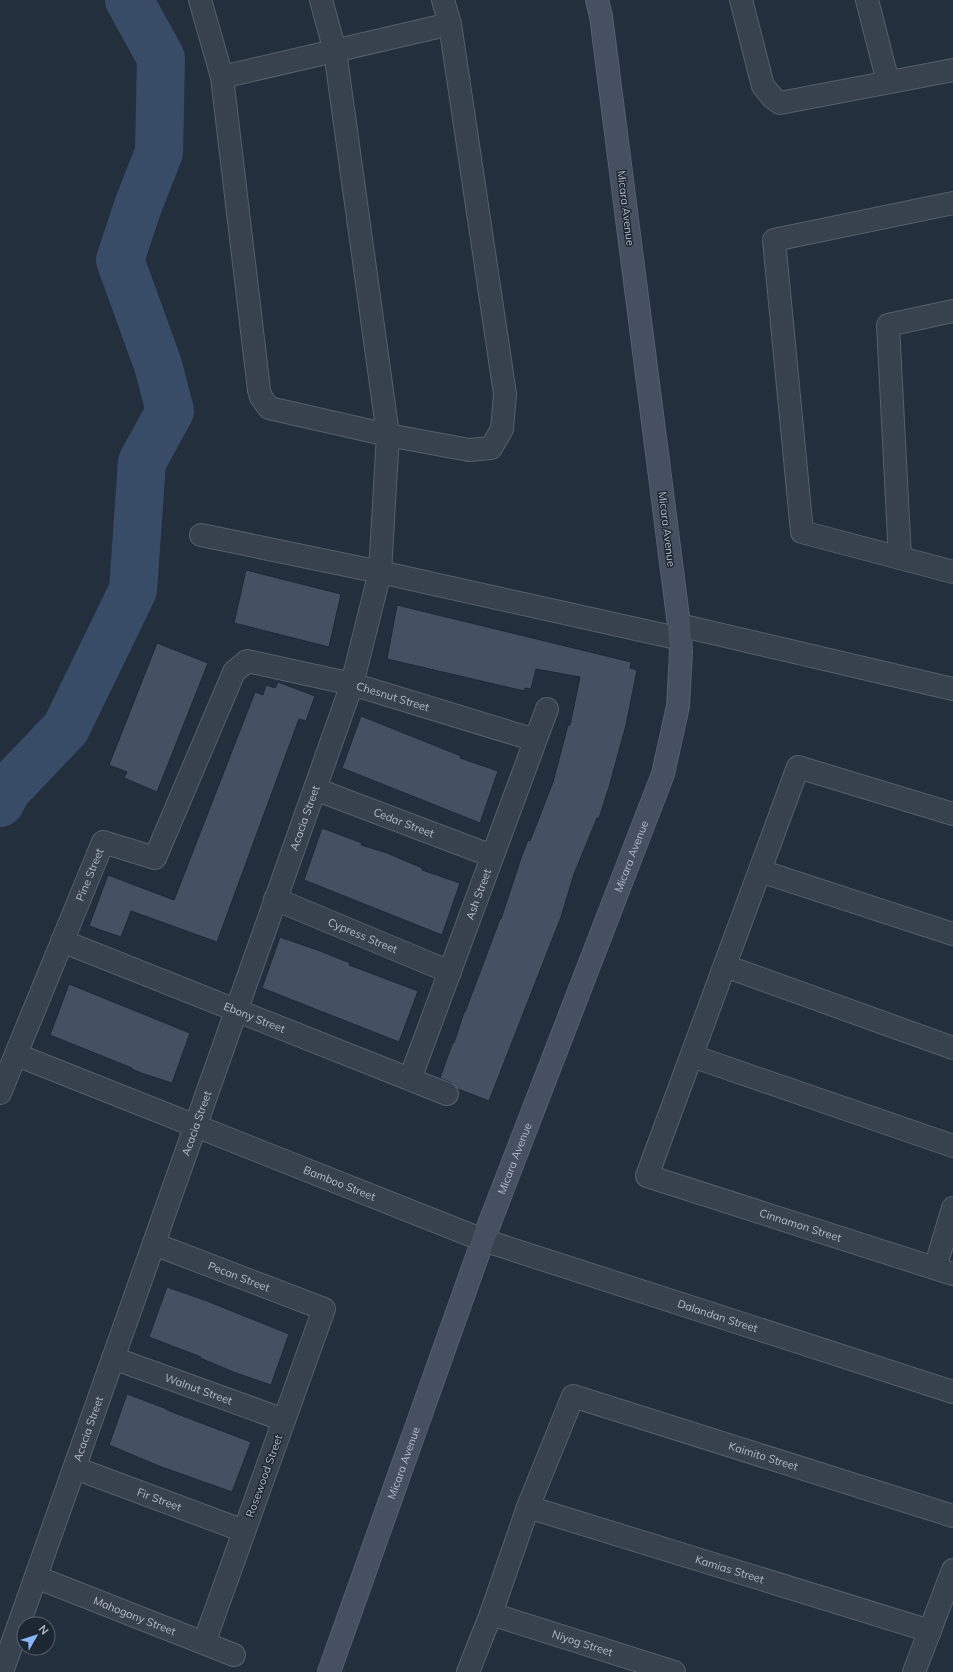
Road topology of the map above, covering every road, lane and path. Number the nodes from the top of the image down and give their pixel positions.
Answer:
1 (200, 0) edge
2 (321, 0) edge
3 (443, 0) edge
4 (597, 0) edge
5 (741, 0) edge
6 (867, 0) edge
7 (450, 24) junction
8 (334, 51) junction
9 (953, 70) edge
10 (222, 77) junction
11 (888, 82) junction
12 (953, 203) edge
13 (953, 311) edge
14 (388, 435) junction
15 (201, 535) dead end
16 (900, 558) junction
17 (380, 572) junction
18 (953, 572) edge
19 (680, 632) junction
20 (248, 661) joint
21 (352, 684) junction
22 (953, 689) edge
23 (547, 709) dead end
24 (535, 740) junction
25 (315, 789) junction
26 (953, 814) edge
27 (492, 856) junction
28 (760, 871) junction
29 (276, 899) junction
30 (953, 934) edge
31 (62, 941) junction
32 (725, 966) junction
33 (450, 972) junction
34 (236, 1010) junction
35 (953, 1048) edge
36 (17, 1055) junction
37 (692, 1056) junction
38 (410, 1079) junction
39 (0, 1093) edge
40 (447, 1094) dead end
41 (196, 1126) junction
42 (953, 1146) edge
43 (953, 1208) edge
44 (483, 1240) junction
45 (154, 1244) junction
46 (944, 1271) edge
47 (324, 1309) joint
48 (114, 1358) junction
49 (953, 1392) edge
50 (284, 1420) junction
51 (75, 1468) junction
52 (528, 1507) junction
53 (953, 1516) edge
54 (244, 1531) junction
55 (953, 1570) edge
56 (36, 1577) junction
57 (491, 1614) junction
58 (930, 1631) junction
59 (204, 1643) junction
60 (234, 1655) dead end
61 (2, 1672) edge
62 (329, 1672) edge
63 (468, 1672) edge
64 (674, 1672) edge
65 (914, 1672) edge

1 - 10 street
2 - 8 street, Acacia Street
3 - 7 street
4 - 19 street, Micara Avenue
5 - 11 street
6 - 11 street
7 - 8 street
7 - 14 street
8 - 10 street
8 - 14 street, Acacia Street
9 - 11 street
10 - 14 street
12 - 16 street
13 - 16 street
14 - 17 street, Acacia Street
15 - 17 street
16 - 18 street
17 - 19 street
17 - 21 street, Acacia Street
19 - 22 street
19 - 44 street, Micara Avenue
20 - 21 street, Chesnut Street
20 - 31 street, Pine Street
21 - 24 street, Chesnut Street
21 - 25 street, Acacia Street
23 - 24 street, Ash Street
24 - 27 street, Ash Street
25 - 27 street, Cedar Street
25 - 29 street, Acacia Street
26 - 28 street
27 - 33 street, Ash Street
28 - 30 street
28 - 32 street
29 - 33 street, Cypress Street
29 - 34 street, Acacia Street
31 - 34 street, Ebony Street
31 - 36 street, Pine Street
32 - 35 street
32 - 37 street
33 - 38 street, Ash Street
34 - 38 street, Ebony Street
34 - 41 street, Acacia Street
36 - 39 street, Pine Street
36 - 41 street, Bamboo Street
37 - 42 street
37 - 46 street, Cinnamon Street
38 - 40 street, Ebony Street
41 - 44 street, Bamboo Street
41 - 45 street, Acacia Street
43 - 46 street
44 - 49 street, Dalandan Street
44 - 62 street, Micara Avenue
45 - 47 street, Pecan Street
45 - 48 street, Acacia Street
47 - 50 street, Rosewood Street
48 - 50 street, Walnut Street
48 - 51 street, Acacia Street
50 - 54 street, Rosewood Street
51 - 54 street, Fir Street
51 - 56 street, Acacia Street
52 - 53 street, Kaimito Street
52 - 57 street
52 - 58 street, Kamias Street
54 - 59 street, Rosewood Street
55 - 58 street
56 - 59 street, Mahogany Street
56 - 61 street, Acacia Street
57 - 63 street
57 - 64 street, Niyog Street
58 - 65 street
59 - 60 street, Mahogany Street

